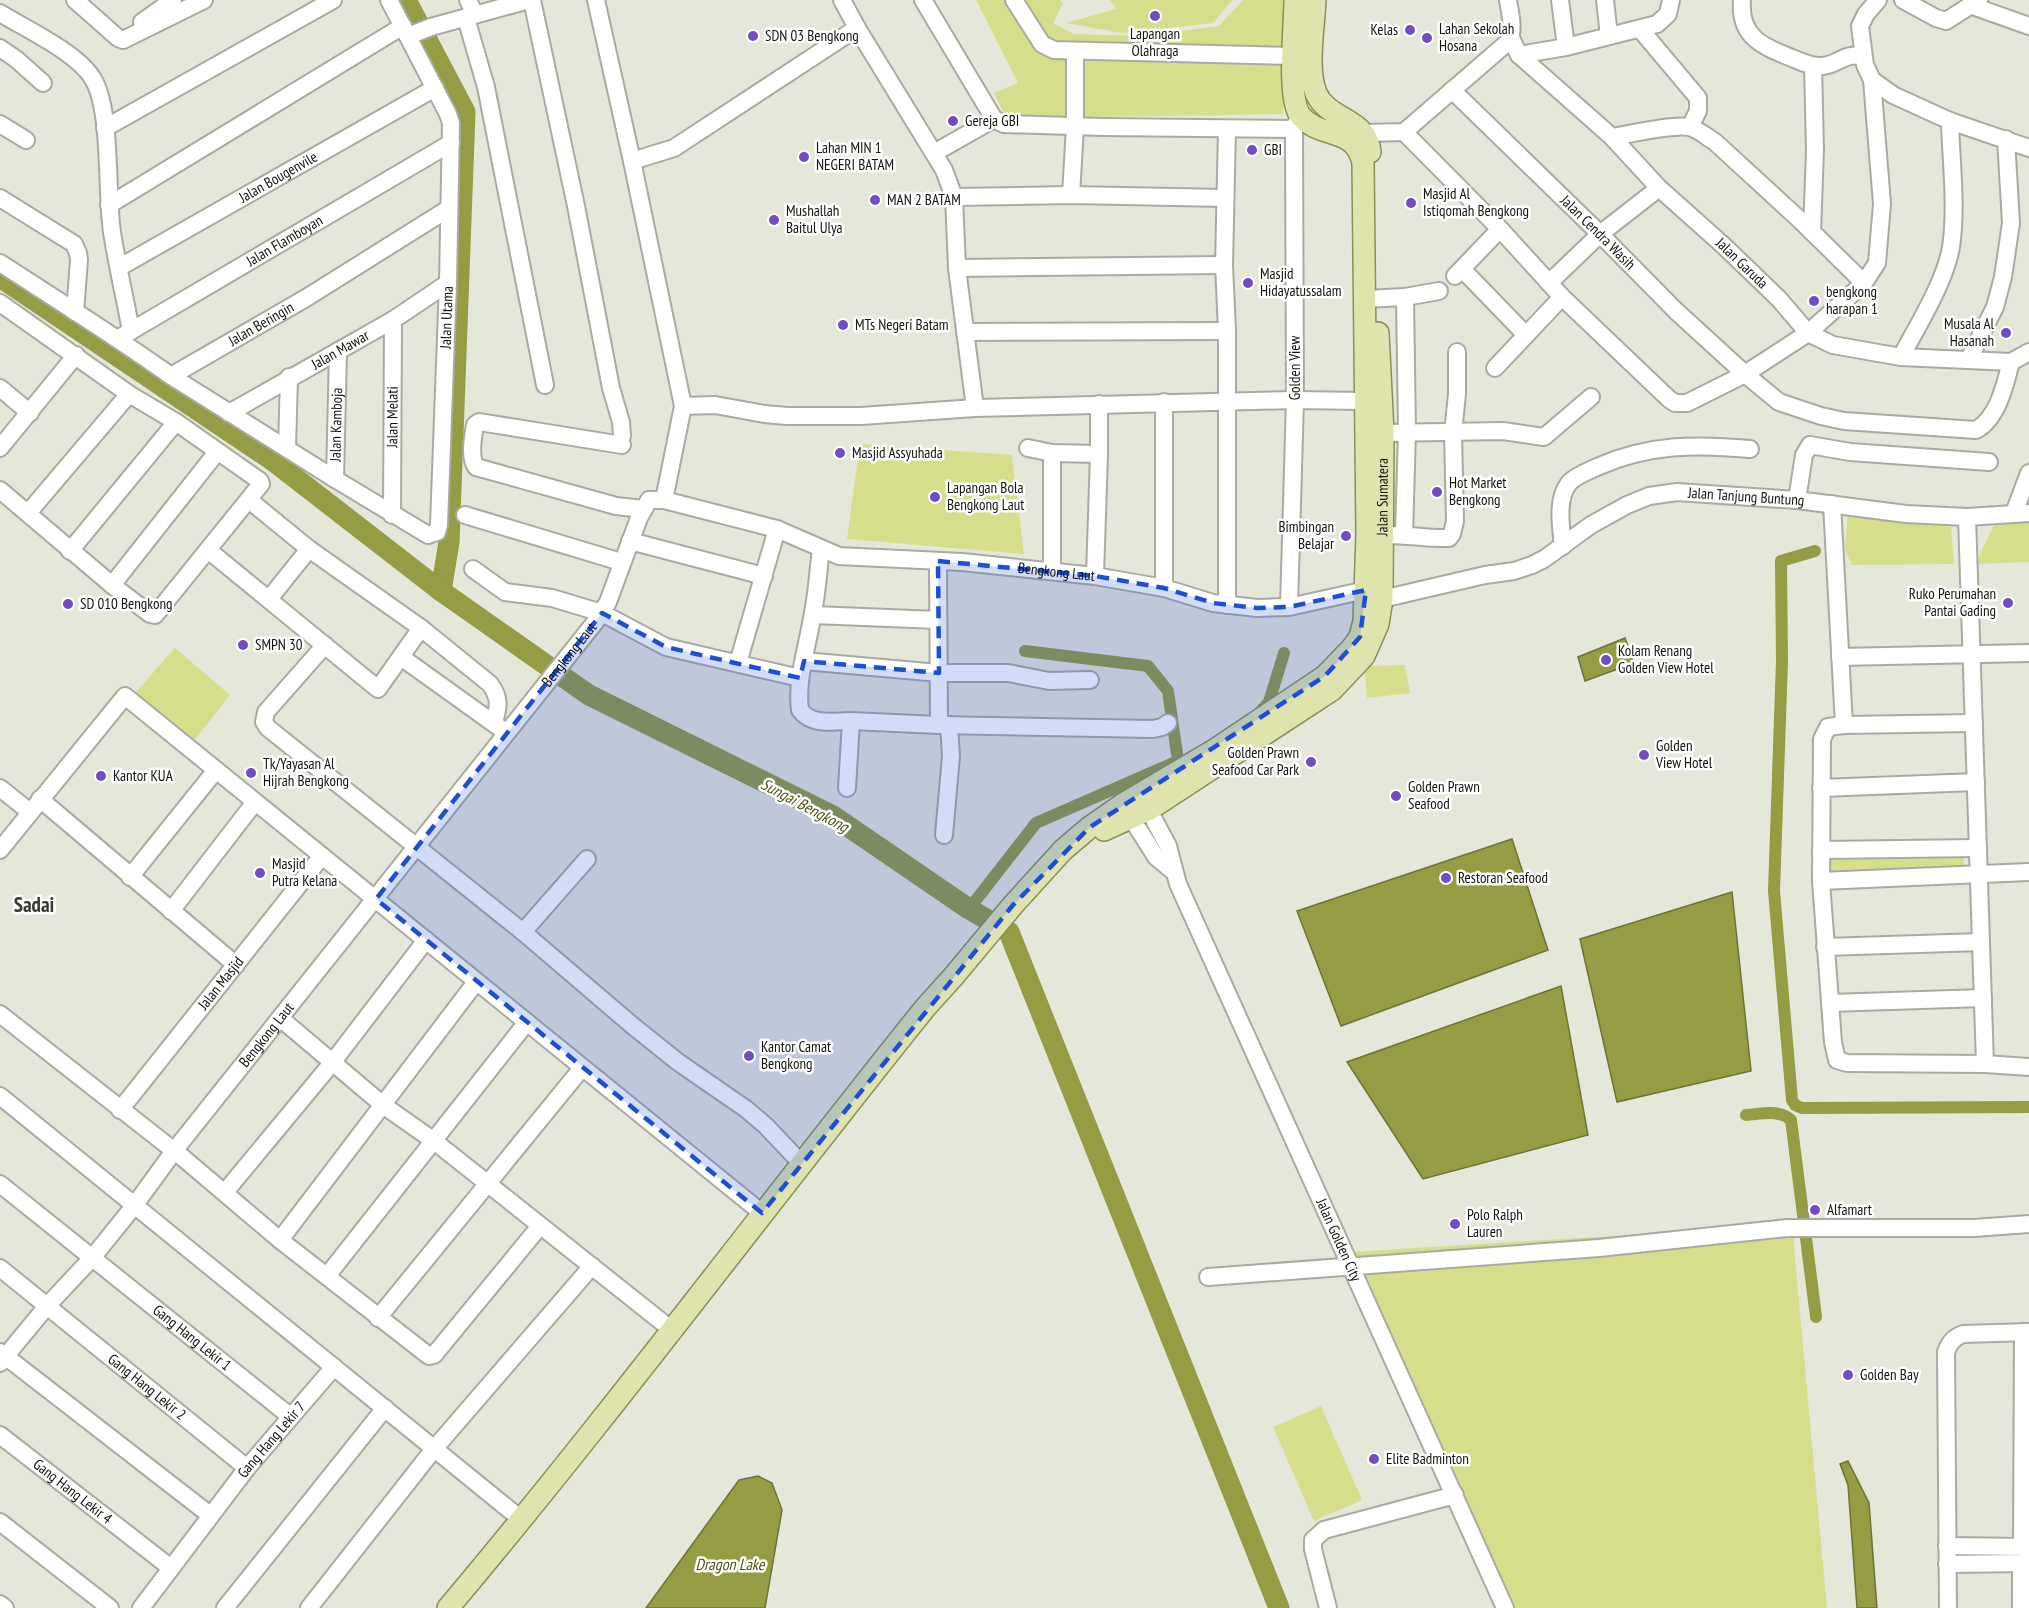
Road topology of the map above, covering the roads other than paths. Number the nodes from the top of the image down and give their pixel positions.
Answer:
1 (75, 0) edge
2 (174, 0) edge
3 (204, 0) edge
4 (333, 0) edge
5 (389, 0) edge
6 (468, 0) edge
7 (531, 0) edge
8 (596, 0) edge
9 (842, 0) edge
10 (922, 0) edge
11 (1014, 0) edge
12 (1295, 0) edge
13 (1316, 0) edge
14 (1508, 0) edge
15 (1560, 0) edge
16 (1605, 0) edge
17 (1671, 0) edge
18 (1742, 0) edge
19 (1878, 0) edge
20 (1903, 0) edge
21 (1975, 3) edge
22 (0, 14) edge
23 (471, 17) junction
24 (2029, 26) edge
25 (857, 28) junction
26 (1640, 29) junction
27 (414, 30) junction
28 (1609, 36) junction
29 (1511, 38) junction
30 (122, 39) junction
31 (1566, 47) junction
32 (0, 48) edge
33 (1075, 51) junction
34 (1519, 55) junction
35 (1294, 56) junction
36 (1863, 56) junction
37 (1812, 66) junction
38 (1872, 80) junction
39 (43, 83) dead end
40 (435, 88) junction
41 (1452, 90) junction
42 (994, 119) junction
43 (1950, 121) junction
44 (1297, 122) junction
45 (0, 124) edge
46 (1075, 127) junction
47 (1690, 127) junction
48 (105, 128) junction
49 (1227, 129) junction
50 (1404, 132) junction
51 (1364, 133) junction
52 (1612, 137) junction
53 (2006, 139) junction
54 (26, 140) dead end
55 (451, 143) junction
56 (2029, 148) edge
57 (934, 153) junction
58 (632, 161) junction
59 (1659, 189) junction
60 (1071, 195) junction
61 (954, 196) junction
62 (0, 198) edge
63 (1225, 198) junction
64 (109, 205) junction
65 (448, 209) junction
66 (1500, 229) junction
67 (1812, 232) junction
68 (1600, 234) junction
69 (0, 263) edge
70 (1224, 265) junction
71 (120, 267) junction
72 (957, 268) junction
73 (448, 283) junction
74 (1549, 283) junction
75 (1864, 283) junction
76 (1439, 291) dead end
77 (1405, 297) junction
78 (1562, 297) junction
79 (1371, 299) junction
80 (0, 303) edge
81 (75, 312) junction
82 (393, 320) junction
83 (1227, 330) junction
84 (965, 332) junction
85 (1808, 333) junction
86 (125, 334) junction
87 (1526, 335) junction
88 (338, 351) junction
89 (1457, 352) dead end
90 (2029, 352) edge
91 (76, 355) junction
92 (1901, 357) junction
93 (1969, 359) junction
94 (2011, 362) junction
95 (1495, 368) dead end
96 (1746, 374) junction
97 (171, 376) junction
98 (289, 377) junction
99 (545, 385) dead end
100 (0, 388) edge
101 (129, 394) junction
102 (1591, 397) dead end
103 (1295, 400) junction
104 (1364, 401) junction
105 (1164, 402) junction
106 (1225, 402) junction
107 (1099, 404) junction
108 (683, 406) junction
109 (975, 408) junction
110 (30, 413) junction
111 (229, 413) junction
112 (176, 422) junction
113 (1407, 432) junction
114 (1383, 433) junction
115 (1453, 433) junction
116 (0, 448) edge
117 (287, 448) junction
118 (1028, 448) dead end
119 (1750, 449) dead end
120 (217, 452) junction
121 (1052, 453) junction
122 (1100, 454) junction
123 (1989, 462) dead end
124 (2029, 473) edge
125 (335, 479) junction
126 (0, 490) edge
127 (249, 500) junction
128 (664, 500) junction
129 (1797, 500) junction
130 (1832, 504) junction
131 (643, 509) junction
132 (28, 513) junction
133 (2021, 513) edge
134 (465, 514) dead end
135 (392, 515) junction
136 (1967, 517) junction
137 (777, 529) junction
138 (1404, 534) junction
139 (1383, 535) junction
140 (630, 541) junction
141 (1563, 546) junction
142 (309, 549) junction
143 (821, 549) junction
144 (208, 550) junction
145 (70, 551) junction
146 (938, 561) junction
147 (621, 562) junction
148 (473, 569) dead end
149 (1052, 571) junction
150 (1485, 575) joint
151 (764, 576) junction
152 (1095, 576) junction
153 (112, 585) junction
154 (1164, 588) junction
155 (1374, 595) junction
156 (269, 599) junction
157 (1227, 605) junction
158 (1289, 607) junction
159 (602, 613) junction
160 (813, 615) junction
161 (939, 620) junction
162 (421, 628) junction
163 (325, 645) junction
164 (2029, 652) edge
165 (1972, 654) junction
166 (401, 657) junction
167 (1840, 657) junction
168 (804, 661) junction
169 (738, 663) junction
170 (939, 673) junction
171 (800, 678) junction
172 (1090, 680) dead end
173 (850, 721) junction
174 (494, 722) junction
175 (1168, 723) dead end
176 (1974, 723) junction
177 (944, 725) junction
178 (1844, 725) junction
179 (506, 734) junction
180 (216, 770) junction
181 (1976, 782) junction
182 (0, 788) edge
183 (847, 788) dead end
184 (1821, 788) junction
185 (255, 802) junction
186 (35, 806) junction
187 (1135, 806) junction
188 (944, 835) dead end
189 (416, 846) junction
190 (1978, 848) junction
191 (0, 850) edge
192 (1821, 850) junction
193 (322, 856) junction
194 (587, 859) dead end
195 (2029, 872) edge
196 (1979, 874) junction
197 (130, 878) junction
198 (1821, 881) junction
199 (376, 899) junction
200 (171, 911) junction
201 (523, 932) junction
202 (426, 940) junction
203 (1981, 942) junction
204 (1825, 947) junction
205 (236, 964) junction
206 (476, 981) junction
207 (1983, 998) junction
208 (1830, 1003) junction
209 (0, 1014) edge
210 (280, 1018) junction
211 (527, 1022) junction
212 (332, 1063) junction
213 (1985, 1064) junction
214 (2029, 1067) edge
215 (582, 1068) junction
216 (0, 1095) edge
217 (383, 1105) junction
218 (120, 1110) junction
219 (434, 1141) junction
220 (174, 1151) junction
221 (801, 1163) junction
222 (487, 1183) junction
223 (0, 1184) edge
224 (225, 1192) junction
225 (134, 1206) junction
226 (762, 1213) junction
227 (2029, 1224) edge
228 (540, 1226) junction
229 (280, 1240) junction
230 (92, 1258) junction
231 (592, 1266) junction
232 (1350, 1267) junction
233 (0, 1268) edge
234 (327, 1276) junction
235 (1208, 1277) dead end
236 (47, 1306) junction
237 (378, 1318) junction
238 (672, 1330) junction
239 (2026, 1332) edge
240 (2, 1357) edge
241 (334, 1367) junction
242 (385, 1408) junction
243 (291, 1417) junction
244 (0, 1435) edge
245 (434, 1449) junction
246 (247, 1468) junction
247 (1455, 1495) junction
248 (210, 1515) junction
249 (522, 1520) junction
250 (0, 1522) edge
251 (1947, 1546) junction
252 (2025, 1555) edge
253 (1947, 1564) junction
254 (171, 1568) junction
255 (0, 1604) edge
256 (5, 1608) edge
257 (110, 1608) edge
258 (141, 1608) edge
259 (225, 1608) edge
260 (309, 1608) edge
261 (448, 1608) edge
262 (1328, 1608) edge
263 (1505, 1608) edge
264 (1948, 1608) edge
265 (2022, 1608) edge

1 - 30 street
2 - 30 street
3 - 30 street
4 - 48 street
5 - 27 street, Jalan Utama
6 - 23 street
7 - 23 street
7 - 131 street
8 - 58 street
9 - 25 street
10 - 42 street
11 - 33 street
12 - 35 main road
13 - 51 main road
14 - 29 street
15 - 31 street
16 - 28 street
17 - 26 street
18 - 37 street
19 - 36 street
20 - 21 street
21 - 24 street
22 - 48 street
23 - 27 street
23 - 99 street
25 - 57 street
25 - 58 street
26 - 28 street
26 - 47 street
27 - 40 street, Jalan Utama
27 - 64 street
28 - 31 street
29 - 34 street, Jalan Garuda
29 - 41 street
31 - 34 street
32 - 39 street
33 - 35 street
33 - 46 street
34 - 52 street, Jalan Garuda
35 - 44 main road
36 - 37 street
36 - 38 street
37 - 67 street
38 - 43 street
38 - 75 street
40 - 55 street, Jalan Utama
40 - 71 street, Jalan Bougenvile
41 - 50 street
41 - 68 street, Jalan Cendra Wasih
42 - 46 street
42 - 57 street
43 - 53 street
43 - 92 street
44 - 49 street
44 - 79 main road, Jalan Sumatera
44 - 103 street, Golden View
45 - 54 street
46 - 49 street
46 - 60 street
47 - 52 street
47 - 67 street
48 - 64 street
49 - 63 street
50 - 51 street
50 - 66 street
51 - 79 main road, Jalan Sumatera
52 - 59 street, Jalan Garuda
53 - 56 street
53 - 93 street
55 - 65 street, Jalan Utama
55 - 86 street, Jalan Flamboyan
57 - 61 street
58 - 108 street
59 - 68 street
59 - 85 street, Jalan Garuda
60 - 61 street
60 - 63 street
61 - 72 street
62 - 81 street
63 - 70 street
64 - 71 street
65 - 73 street, Jalan Utama
65 - 97 street, Jalan Beringin
66 - 74 street
66 - 87 street
67 - 75 street
68 - 74 street
68 - 96 street, Jalan Cendra Wasih
69 - 81 street
70 - 72 street
70 - 83 street
71 - 86 street
72 - 84 street
73 - 82 street, Jalan Mawar
73 - 135 street, Jalan Utama
74 - 78 street
75 - 85 street
76 - 77 street
77 - 79 street
77 - 113 street
78 - 87 street
78 - 96 street
79 - 104 main road, Jalan Sumatera
79 - 114 main road, Jalan Sumatera
80 - 91 street
81 - 86 street
82 - 88 street, Jalan Mawar
82 - 135 street, Jalan Melati
83 - 84 street
83 - 106 street
84 - 109 street
85 - 92 street, Jalan Garuda
85 - 96 street
86 - 97 street
87 - 95 street
88 - 98 street, Jalan Mawar
88 - 125 street, Jalan Kamboja
89 - 115 street
90 - 94 street
91 - 101 street
91 - 110 street
92 - 93 street, Jalan Garuda
93 - 94 street, Jalan Garuda
94 - 96 street, Jalan Cendra Wasih
97 - 111 street, Jalan Kamboja
98 - 111 street, Jalan Mawar
98 - 117 street
100 - 110 street
101 - 112 street
101 - 132 street
102 - 115 street
103 - 104 street
103 - 106 street
103 - 158 street, Golden View
104 - 155 main road, Jalan Sumatera
105 - 106 street
105 - 107 street
105 - 154 street
106 - 157 street
107 - 109 street
107 - 122 street
108 - 109 street
108 - 128 street
110 - 116 street
111 - 117 street, Jalan Kamboja
112 - 120 street
112 - 145 street
113 - 114 street
113 - 115 street
113 - 138 street
114 - 139 main road, Jalan Sumatera
115 - 138 street
117 - 125 street, Jalan Kamboja
118 - 121 street
119 - 141 street
120 - 127 street
120 - 153 street
121 - 122 street
121 - 149 street
122 - 152 street
123 - 129 street
124 - 133 street
125 - 135 street, Jalan Utama
126 - 132 street
127 - 142 street
127 - 144 street
128 - 131 street
128 - 137 street, Bengkong Laut
129 - 130 street, Jalan Tanjung Buntung
129 - 141 street, Jalan Tanjung Buntung
130 - 136 street, Jalan Tanjung Buntung
130 - 167 street
131 - 140 street, Bengkong Laut
132 - 145 street
133 - 136 street, Jalan Tanjung Buntung
134 - 147 street
136 - 165 street
137 - 143 street, Bengkong Laut
137 - 151 street
138 - 139 street
139 - 155 main road, Jalan Sumatera
140 - 147 street, Bengkong Laut
140 - 151 street
141 - 150 street, Jalan Tanjung Buntung
142 - 156 street
142 - 162 street
143 - 146 street, Bengkong Laut
143 - 160 street
144 - 153 street
144 - 156 street
145 - 153 street
146 - 149 street, Bengkong Laut
146 - 161 street
147 - 159 street, Bengkong Laut
148 - 159 street
149 - 152 street, Bengkong Laut
150 - 155 street, Bengkong Laut
151 - 169 street
152 - 154 street, Bengkong Laut
154 - 157 street, Bengkong Laut
155 - 158 street, Bengkong Laut
155 - 187 main road, Jalan Sumatera
156 - 163 street
157 - 158 street, Bengkong Laut
159 - 169 street
159 - 179 street, Bengkong Laut
160 - 161 street
160 - 168 street
161 - 170 street
162 - 166 street
162 - 174 street
163 - 166 street
163 - 189 street
164 - 165 street
165 - 167 street
165 - 176 street
166 - 174 street
167 - 178 street
168 - 170 street
168 - 171 street
169 - 171 street
170 - 172 street
170 - 177 street
171 - 173 street
173 - 177 street
173 - 183 street
174 - 179 street
175 - 177 street
176 - 178 street
176 - 181 street
177 - 188 street
178 - 184 street
179 - 189 street, Bengkong Laut
180 - 185 street
180 - 186 street
180 - 197 street
181 - 184 street
181 - 190 street
182 - 186 street
184 - 192 street
185 - 193 street
185 - 200 street
186 - 191 street
186 - 197 street
187 - 221 main road, Jalan Sumatera
187 - 232 street, Jalan Golden City
189 - 199 street, Bengkong Laut
189 - 201 street
190 - 192 street
190 - 196 street
192 - 198 street
193 - 199 street
193 - 205 street, Jalan Masjid
194 - 201 street
195 - 196 street
196 - 198 street
196 - 203 street
197 - 200 street
198 - 204 street
199 - 202 street
199 - 210 street, Bengkong Laut
200 - 205 street
201 - 221 street
202 - 206 street
202 - 212 street
203 - 204 street
203 - 207 street
204 - 208 street
205 - 218 street, Jalan Masjid
206 - 211 street
206 - 217 street
207 - 208 street
207 - 213 street
208 - 213 street
209 - 218 street
210 - 212 street
210 - 220 street, Bengkong Laut
211 - 215 street
211 - 219 street
212 - 217 street
212 - 224 street
213 - 214 street
215 - 222 street
215 - 226 street
216 - 225 street
217 - 219 street
217 - 229 street
218 - 220 street
219 - 222 street
219 - 234 street
220 - 224 street
220 - 225 street, Bengkong Laut
221 - 226 main road, Jalan Sumatera
222 - 228 street
222 - 237 street
223 - 230 street, Gang Hang Lekir 1
224 - 229 street
225 - 230 street, Bengkong Laut
225 - 241 street
226 - 238 main road, Jalan Sumatera
227 - 232 street
228 - 231 street
228 - 237 street
229 - 234 street
230 - 236 street, Bengkong Laut
230 - 243 street, Gang Hang Lekir 1
231 - 238 street
231 - 245 street
232 - 235 street
232 - 247 street, Jalan Golden City
233 - 236 street, Gang Hang Lekir 2
234 - 237 street
236 - 240 street, Bengkong Laut
236 - 246 street, Gang Hang Lekir 2
238 - 249 main road, Jalan Sumatera
239 - 251 street
239 - 252 street
240 - 248 street
241 - 242 street
241 - 243 street, Gang Hang Lekir 7
242 - 245 street
242 - 259 street
243 - 246 street, Gang Hang Lekir 7
244 - 254 street, Gang Hang Lekir 4
245 - 249 street
245 - 260 street
246 - 248 street, Gang Hang Lekir 7
247 - 262 street
247 - 263 street, Jalan Golden City
248 - 254 street, Gang Hang Lekir 7
249 - 261 main road, Jalan Sumatera
250 - 257 street
251 - 252 street
251 - 253 street
252 - 253 street
252 - 265 street
253 - 264 street
254 - 258 street, Gang Hang Lekir 7
255 - 256 street

